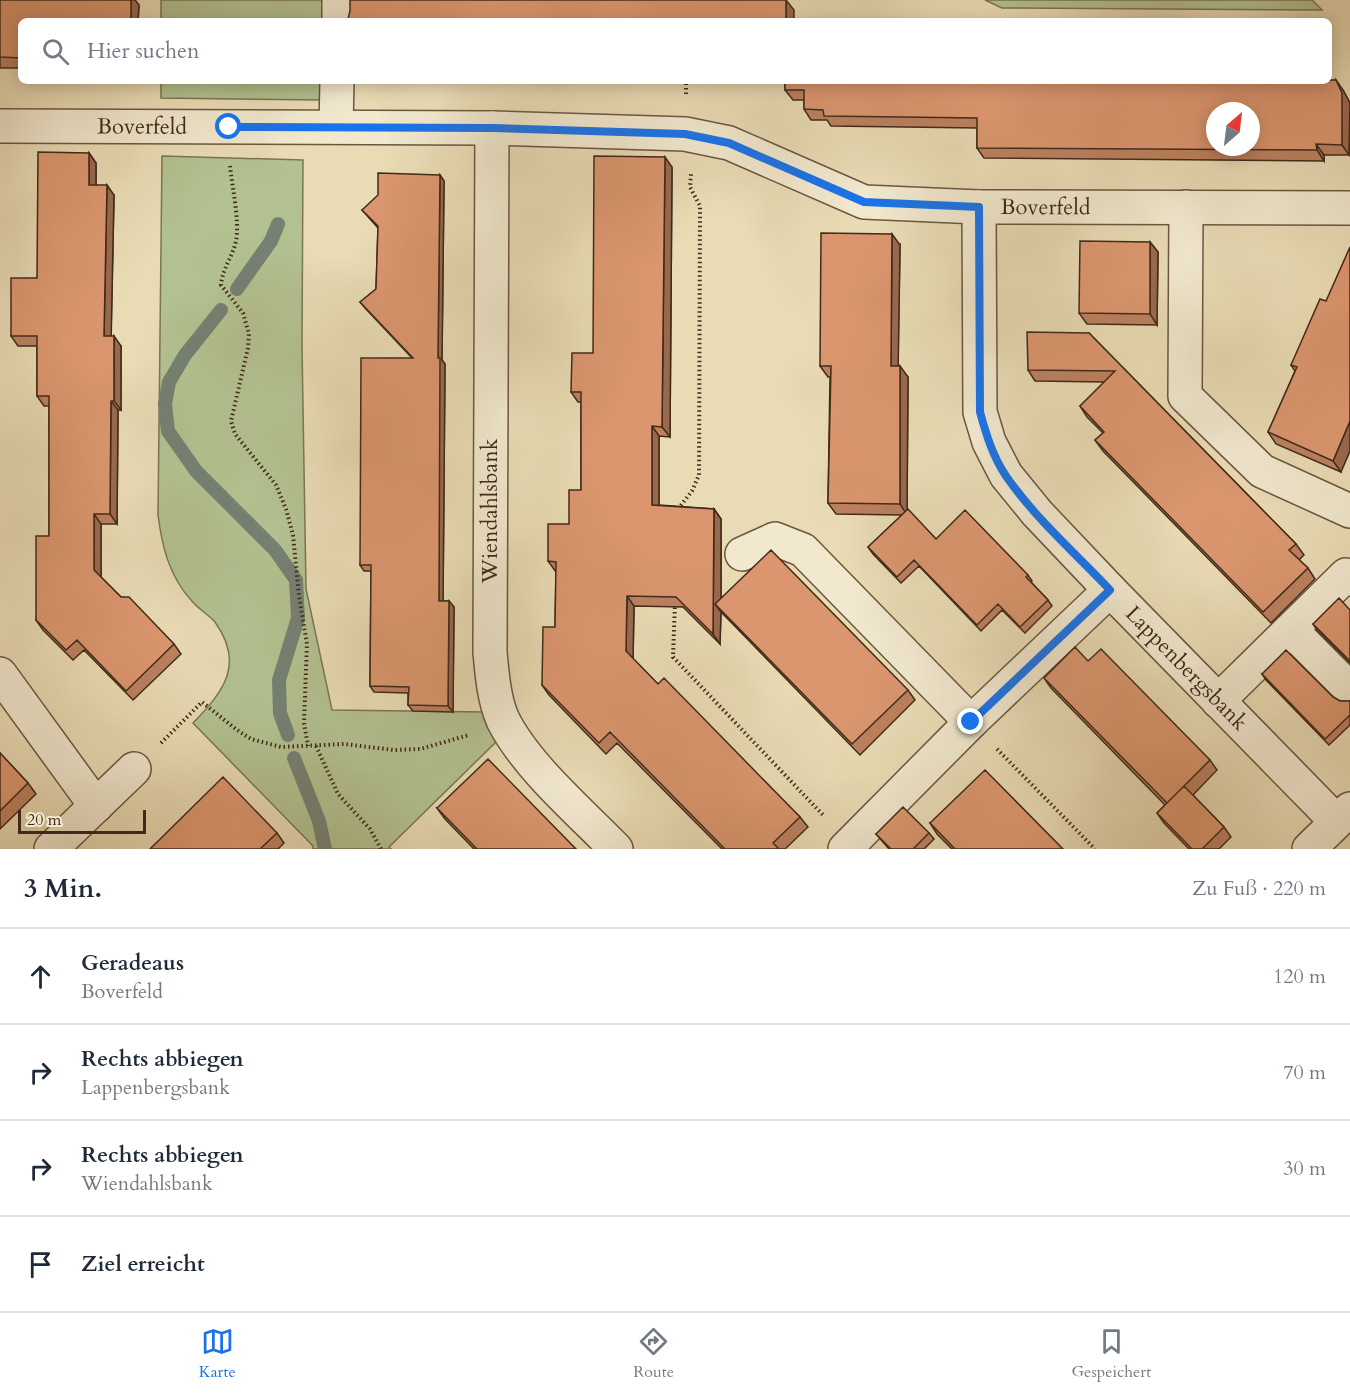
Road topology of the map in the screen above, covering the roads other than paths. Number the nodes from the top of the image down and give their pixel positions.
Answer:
1 (339, 0) edge
2 (339, 18) edge
3 (337, 84) edge
4 (0, 126) edge
5 (336, 127) junction
6 (492, 128) junction
7 (979, 207) junction
8 (1186, 207) junction
9 (1350, 208) edge
10 (1350, 511) edge
11 (742, 554) dead end
12 (1350, 579) edge
13 (1110, 590) junction
14 (1291, 630) junction
15 (0, 674) edge
16 (1350, 689) edge
17 (1218, 701) junction
18 (971, 722) junction
19 (134, 769) road end
20 (96, 806) junction
21 (1343, 815) edge
22 (848, 846) edge
23 (51, 849) edge
24 (616, 849) edge
25 (1309, 849) edge

1 - 2 street
3 - 5 street
4 - 5 street, Boverfeld
5 - 6 street, Boverfeld
6 - 7 street, Boverfeld
6 - 24 street, Wiendahlsbank
7 - 8 street, Boverfeld
7 - 13 street, Lappenbergsbank
8 - 9 street, Boverfeld
8 - 10 street
11 - 18 street
12 - 14 street
13 - 17 street, Lappenbergsbank
13 - 18 street
14 - 16 street
14 - 17 street
15 - 20 street
17 - 21 street, Lappenbergsbank
18 - 22 street
19 - 20 street
20 - 23 street
21 - 25 street

